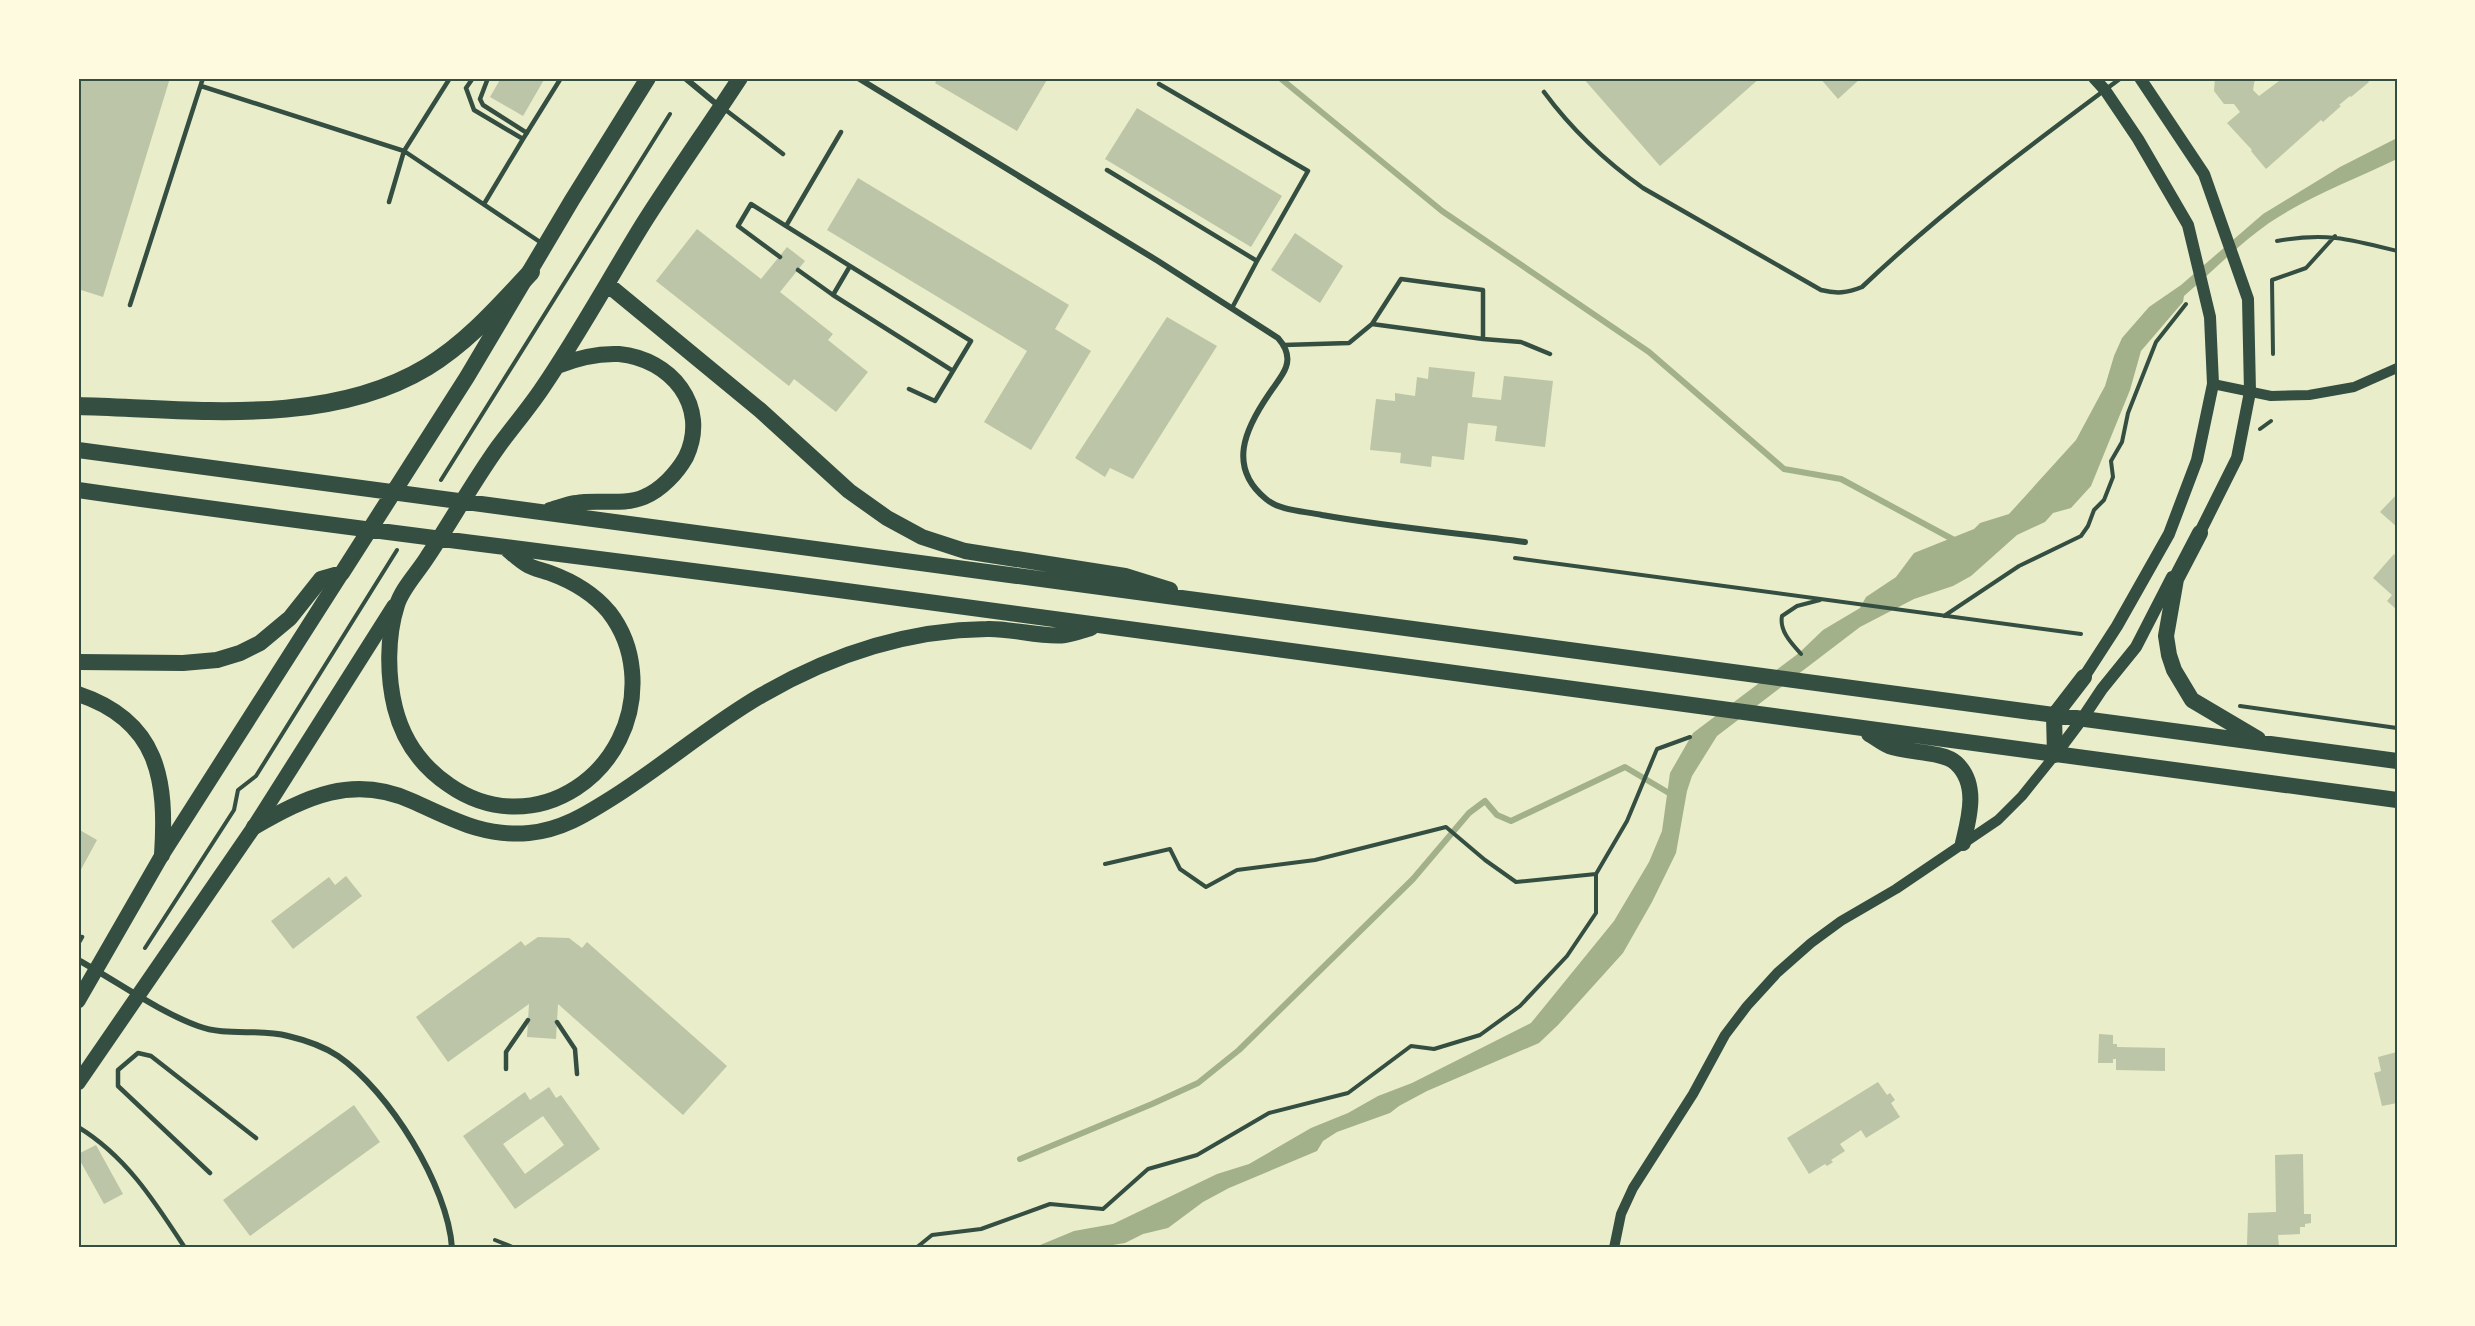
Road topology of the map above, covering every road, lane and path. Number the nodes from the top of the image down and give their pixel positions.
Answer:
1 (203, 78) edge
2 (450, 78) edge
3 (473, 78) edge
4 (488, 78) edge
5 (561, 78) edge
6 (648, 78) edge
7 (685, 78) edge
8 (740, 78) edge
9 (858, 78) edge
10 (2094, 78) edge
11 (2121, 78) edge
12 (2140, 78) edge
13 (1159, 84) dead end
14 (201, 86) junction
15 (2105, 90) junction
16 (1544, 92) dead end
17 (721, 107) junction
18 (841, 132) dead end
19 (527, 133) junction
20 (522, 139) junction
21 (404, 151) junction
22 (783, 154) dead end
23 (1107, 170) dead end
24 (389, 202) dead end
25 (484, 204) junction
26 (786, 226) junction
27 (2335, 236) junction
28 (2277, 241) dead end
29 (546, 246) junction
30 (2397, 250) edge
31 (780, 256) dead end
32 (1257, 261) junction
33 (850, 266) junction
34 (798, 270) dead end
35 (531, 272) junction
36 (607, 284) junction
37 (833, 295) junction
38 (2186, 304) dead end
39 (130, 305) dead end
40 (1232, 308) junction
41 (1372, 324) junction
42 (1484, 339) junction
43 (1284, 345) junction
44 (1550, 354) dead end
45 (2273, 354) dead end
46 (557, 366) junction
47 (2397, 368) edge
48 (953, 370) junction
49 (2213, 384) junction
50 (909, 389) dead end
51 (2250, 392) junction
52 (78, 406) edge
53 (2271, 421) dead end
54 (2256, 436) dead end
55 (78, 450) edge
56 (78, 490) edge
57 (544, 512) junction
58 (2200, 532) junction
59 (1525, 542) dead end
60 (505, 548) junction
61 (1515, 558) dead end
62 (342, 573) junction
63 (1823, 599) junction
64 (397, 602) junction
65 (1238, 607) junction
66 (1944, 616) junction
67 (1099, 626) junction
68 (2081, 634) dead end
69 (1801, 654) dead end
70 (78, 662) edge
71 (2084, 677) joint
72 (78, 694) edge
73 (2239, 706) dead end
74 (2054, 716) junction
75 (2082, 719) junction
76 (2397, 728) edge
77 (1863, 730) junction
78 (1690, 737) dead end
79 (2266, 743) junction
80 (2055, 755) junction
81 (2397, 761) edge
82 (2397, 800) edge
83 (254, 827) junction
84 (1963, 843) junction
85 (162, 855) junction
86 (1105, 864) dead end
87 (1596, 874) junction
88 (82, 937) dead end
89 (78, 944) edge
90 (78, 960) edge
91 (96, 970) junction
92 (140, 995) junction
93 (78, 1001) edge
94 (528, 1020) dead end
95 (557, 1022) dead end
96 (506, 1069) dead end
97 (577, 1074) dead end
98 (78, 1083) edge
99 (78, 1127) edge
100 (256, 1138) dead end
101 (210, 1173) dead end
102 (495, 1240) dead end
103 (185, 1248) edge
104 (452, 1248) edge
105 (515, 1248) edge
106 (916, 1248) edge
107 (1614, 1248) edge

1 - 14 lane
2 - 21 lane
3 - 20 lane
4 - 19 lane
5 - 19 lane
6 - 29 highway
7 - 17 street
8 - 17 highway
9 - 40 street
10 - 15 main road
11 - 15 lane
12 - 51 main road
13 - 32 lane
14 - 21 lane
14 - 39 lane
15 - 16 lane
15 - 49 main road
17 - 22 lane
17 - 36 highway
18 - 26 lane
19 - 20 lane
20 - 25 lane
21 - 24 lane
21 - 25 lane
23 - 32 lane
25 - 29 lane
26 - 31 lane
26 - 33 lane
27 - 28 path
27 - 30 path
27 - 45 path
29 - 35 highway
32 - 40 lane
33 - 37 lane
33 - 48 lane
34 - 37 lane
35 - 52 highway
35 - 62 highway
36 - 46 highway
36 - 65 highway
37 - 48 lane
38 - 66 path
40 - 43 street
41 - 42 lane
41 - 42 lane
41 - 43 lane
42 - 44 lane
43 - 59 street
46 - 57 highway
46 - 64 highway
47 - 51 street
48 - 50 lane
49 - 51 street
49 - 71 main road
51 - 58 main road
53 - 54 path
55 - 57 highway
56 - 60 highway
57 - 65 highway
58 - 75 main road
58 - 79 highway
60 - 64 highway
60 - 67 highway
61 - 63 path
62 - 70 highway
62 - 85 main road
63 - 66 path
63 - 69 path
64 - 83 main road
65 - 74 highway
66 - 68 path
67 - 77 highway
67 - 83 highway
71 - 74 highway
72 - 85 highway
73 - 76 path
74 - 75 highway
74 - 80 highway
75 - 79 highway
75 - 80 main road
77 - 80 highway
77 - 84 highway
78 - 87 path
79 - 81 highway
80 - 82 highway
80 - 84 street
83 - 92 main road
84 - 107 street
85 - 91 main road
86 - 87 path
87 - 106 path
88 - 89 lane
90 - 91 street
91 - 92 street
91 - 93 main road
92 - 98 main road
92 - 104 street
94 - 96 lane
95 - 97 lane
99 - 103 lane
100 - 101 lane
102 - 105 path

